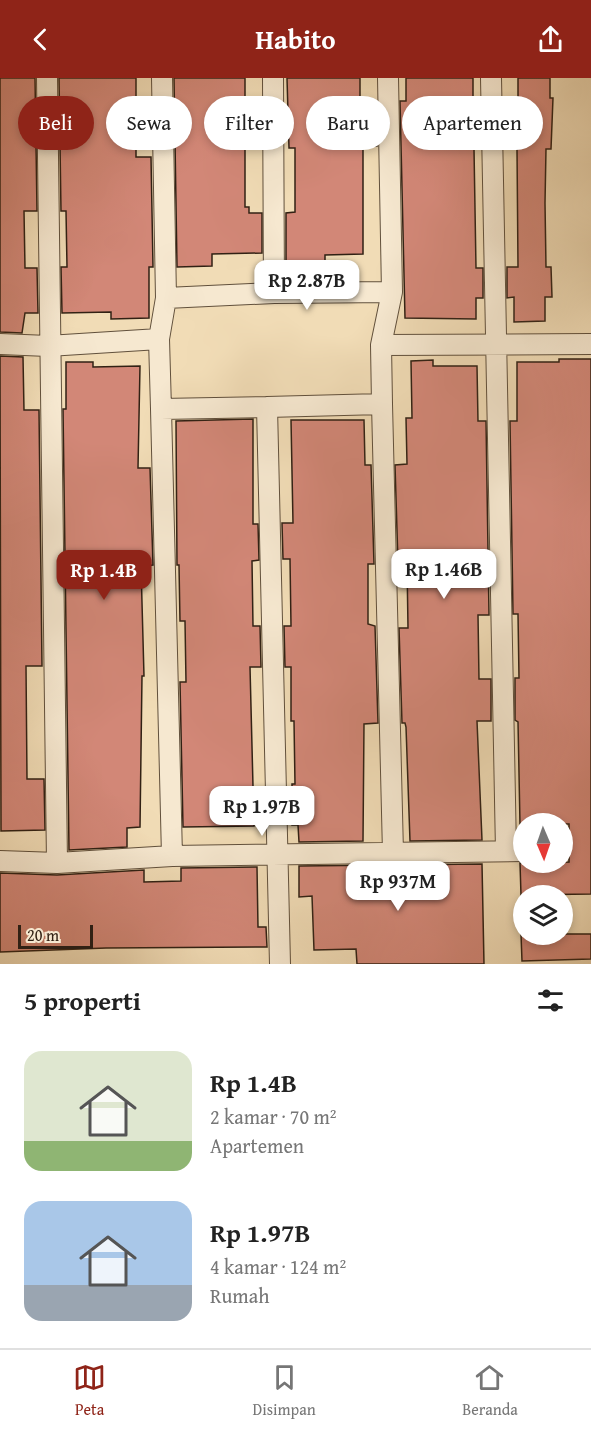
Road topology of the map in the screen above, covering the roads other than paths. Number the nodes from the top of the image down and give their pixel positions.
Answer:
1 (47, 78) edge
2 (162, 78) edge
3 (273, 78) edge
4 (388, 78) edge
5 (491, 78) edge
6 (392, 292) junction
7 (274, 293) junction
8 (166, 298) junction
9 (159, 339) junction
10 (0, 344) edge
11 (591, 344) edge
12 (381, 345) junction
13 (48, 346) junction
14 (495, 346) junction
15 (382, 404) junction
16 (267, 407) junction
17 (161, 409) junction
18 (513, 813) edge
19 (513, 851) edge
20 (393, 853) junction
21 (172, 856) junction
22 (278, 856) junction
23 (0, 861) edge
24 (57, 863) junction
25 (280, 964) edge

1 - 13 street
2 - 8 street
3 - 7 street
4 - 6 street
5 - 14 street
6 - 7 street
6 - 12 street
7 - 8 street
8 - 9 street
9 - 13 street
9 - 17 street
10 - 13 street
11 - 14 street
12 - 14 street
12 - 15 street
13 - 24 street
14 - 18 street
15 - 16 street
15 - 20 street
16 - 17 street
16 - 22 street
17 - 21 street
19 - 20 street
20 - 22 street
21 - 22 street
21 - 24 street
22 - 25 street
23 - 24 street

